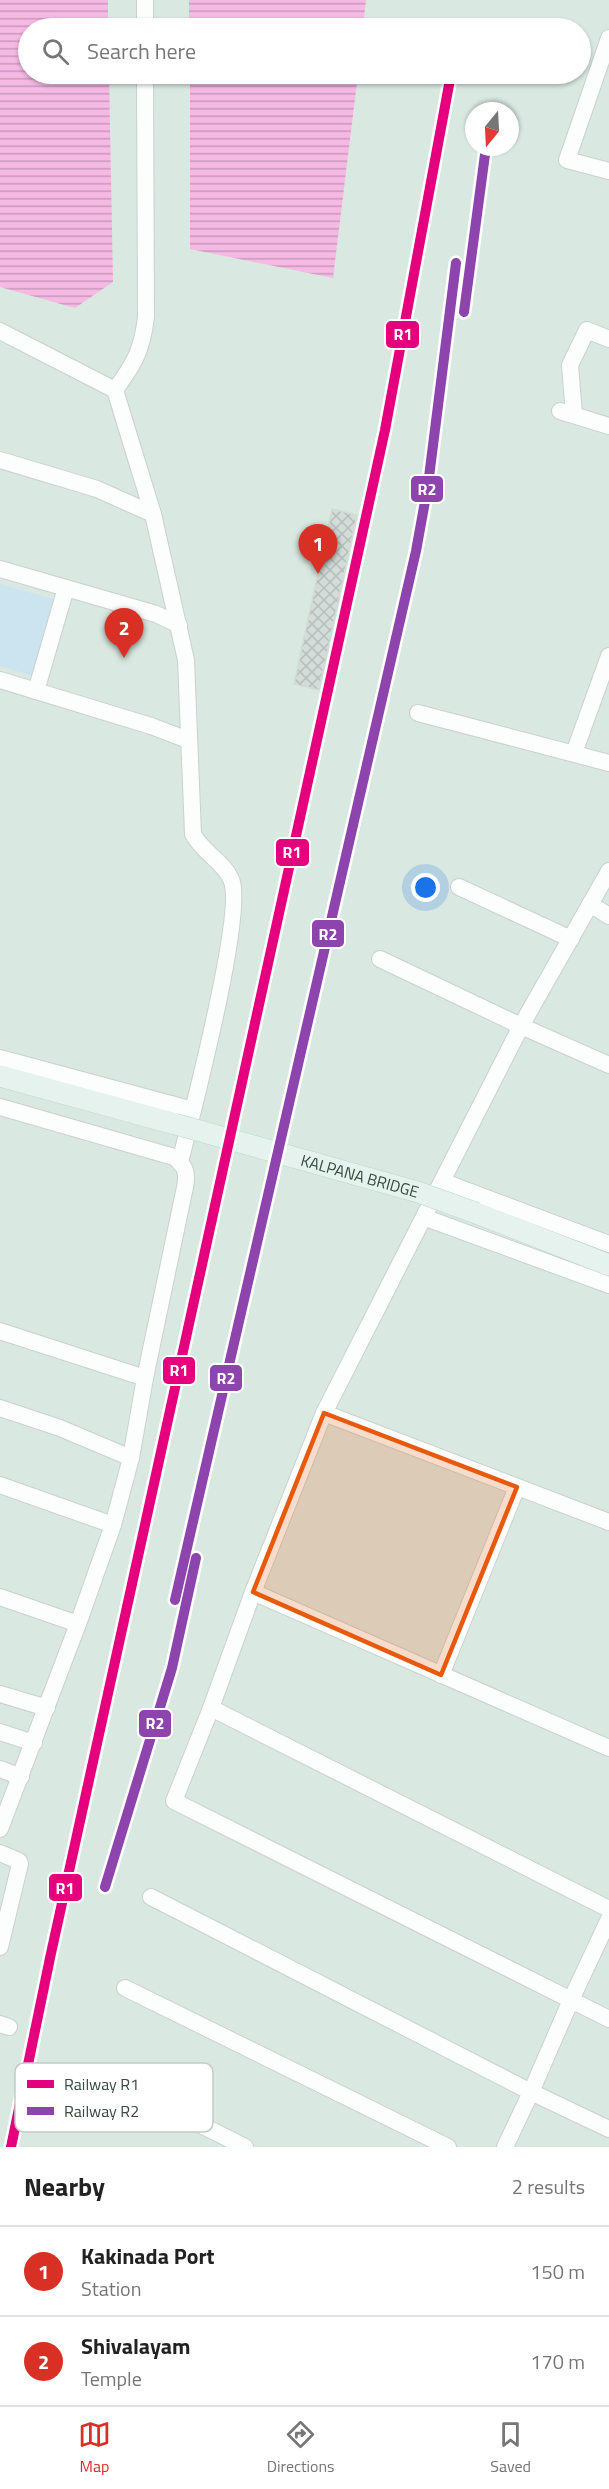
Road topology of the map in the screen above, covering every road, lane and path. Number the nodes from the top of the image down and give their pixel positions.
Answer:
1 (145, 0) edge
2 (145, 18) edge
3 (609, 38) edge
4 (145, 84) edge
5 (609, 171) edge
6 (0, 331) edge
7 (609, 339) edge
8 (114, 390) junction
9 (609, 426) edge
10 (0, 460) edge
11 (153, 514) junction
12 (0, 569) edge
13 (66, 588) junction
14 (179, 625) junction
15 (609, 656) edge
16 (0, 680) edge
17 (36, 691) junction
18 (418, 713) dead end
19 (188, 740) junction
20 (574, 753) junction
21 (609, 763) edge
22 (609, 871) edge
23 (459, 886) dead end
24 (590, 904) junction
25 (609, 916) edge
26 (571, 939) junction
27 (380, 959) dead end
28 (522, 1026) junction
29 (0, 1058) edge
30 (609, 1065) edge
31 (0, 1076) edge
32 (0, 1107) edge
33 (193, 1110) junction
34 (180, 1162) junction
35 (444, 1182) junction
36 (426, 1218) junction
37 (609, 1244) edge
38 (609, 1265) edge
39 (609, 1285) edge
40 (0, 1331) edge
41 (145, 1378) junction
42 (0, 1408) edge
43 (324, 1413) junction
44 (131, 1458) junction
45 (0, 1485) edge
46 (517, 1486) junction
47 (609, 1522) edge
48 (113, 1525) junction
49 (253, 1592) junction
50 (0, 1597) edge
51 (78, 1624) junction
52 (441, 1675) junction
53 (0, 1694) edge
54 (47, 1708) junction
55 (211, 1708) junction
56 (0, 1732) edge
57 (34, 1743) junction
58 (609, 1748) edge
59 (0, 1769) edge
60 (21, 1777) junction
61 (0, 1829) edge
62 (0, 1853) edge
63 (151, 1897) dead end
64 (609, 1909) edge
65 (609, 1919) edge
66 (0, 1947) edge
67 (125, 1988) dead end
68 (571, 2000) junction
69 (609, 2019) edge
70 (531, 2092) junction
71 (609, 2129) edge
72 (213, 2131) edge
73 (245, 2147) edge
74 (448, 2147) edge
75 (505, 2147) edge

1 - 2 street
3 - 5 street
4 - 8 street
6 - 8 street
7 - 9 street
8 - 11 street
10 - 11 street
11 - 14 street
12 - 13 street
13 - 14 street
13 - 17 street
14 - 19 street
15 - 20 street
16 - 17 street
17 - 19 street
18 - 20 street
19 - 33 street
20 - 21 street
22 - 24 street
23 - 26 street
24 - 25 street
24 - 26 street
26 - 28 street
27 - 28 street
28 - 30 street
28 - 35 street
29 - 33 street
31 - 38 main road, KALPANA BRIDGE, bridge
32 - 34 street
33 - 34 street
34 - 41 street
35 - 36 street
35 - 37 street
36 - 39 street
36 - 43 street
40 - 41 street
41 - 44 street
42 - 44 street
43 - 46 street
43 - 49 street
44 - 48 street
45 - 48 street
46 - 47 street
46 - 52 street
48 - 51 street
49 - 52 street
49 - 55 street
50 - 51 street
51 - 54 street
52 - 58 street
53 - 54 street
54 - 57 street
55 - 64 street
55 - 68 street
56 - 57 street
57 - 60 street
59 - 60 street
60 - 61 street
62 - 66 street
63 - 70 street
65 - 68 street
67 - 74 street
68 - 69 street
68 - 70 street
70 - 71 street
70 - 75 street
72 - 73 street

